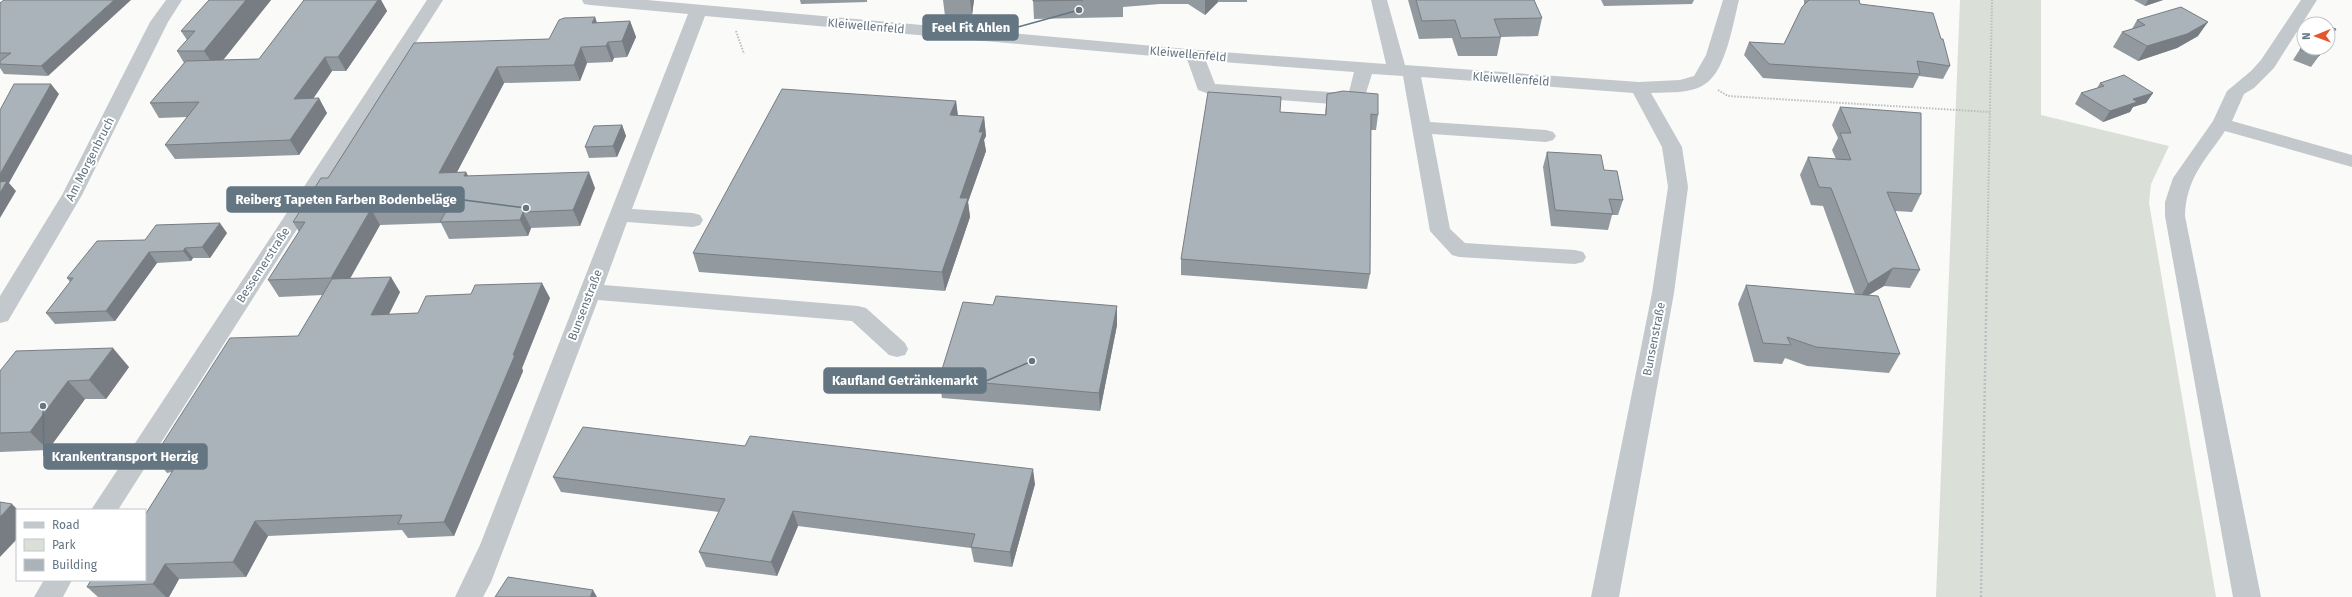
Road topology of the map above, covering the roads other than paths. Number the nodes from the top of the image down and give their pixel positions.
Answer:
1 (174, 0) edge
2 (435, 0) edge
3 (590, 0) edge
4 (1379, 0) edge
5 (1731, 0) edge
6 (2309, 0) edge
7 (631, 2) edge
8 (698, 11) junction
9 (1195, 55) junction
10 (1364, 68) junction
11 (1404, 72) junction
12 (1639, 88) junction
13 (2221, 124) junction
14 (1421, 127) junction
15 (1546, 136) dead end
16 (2352, 161) edge
17 (619, 216) junction
18 (693, 220) dead end
19 (1575, 257) dead end
20 (590, 292) junction
21 (0, 315) edge
22 (897, 348) dead end
23 (105, 509) edge
24 (58, 581) edge
25 (48, 597) edge
26 (469, 597) edge
27 (1604, 597) edge
28 (2247, 597) edge

1 - 21 street, Am Morgenbruch
2 - 23 street, Bessemerstraße
3 - 7 street, Kleiwellenfeld
4 - 11 street
5 - 12 street, Kleiwellenfeld
6 - 13 street
7 - 8 street, Kleiwellenfeld
8 - 9 street, Kleiwellenfeld
8 - 17 street, Bunsenstraße
9 - 10 street, Kleiwellenfeld
9 - 10 street
10 - 11 street, Kleiwellenfeld
11 - 12 street, Kleiwellenfeld
11 - 14 street
12 - 27 street, Bunsenstraße
13 - 16 street
13 - 28 street
14 - 15 street
14 - 19 street
17 - 18 street
17 - 20 street, Bunsenstraße
20 - 22 street
20 - 26 street, Bunsenstraße
24 - 25 street

